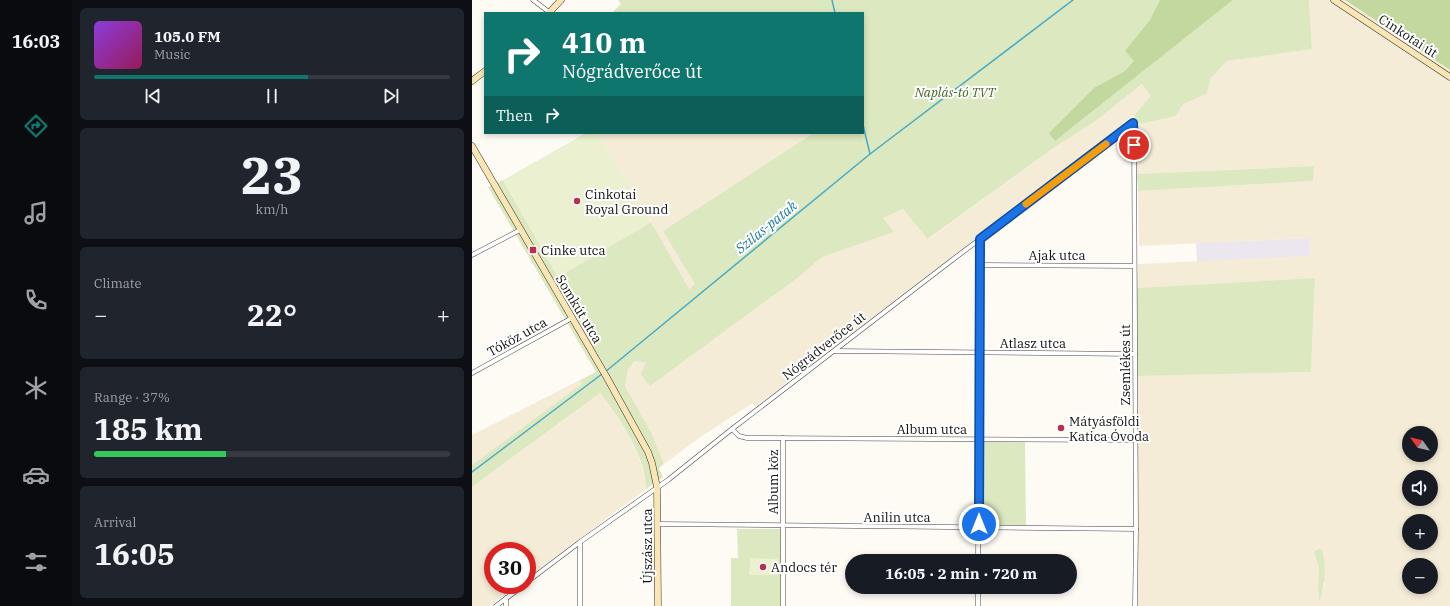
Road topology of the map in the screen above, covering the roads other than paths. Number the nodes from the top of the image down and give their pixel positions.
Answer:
1 (533, 0) edge
2 (561, 0) edge
3 (1334, 0) edge
4 (548, 12) edge
5 (550, 12) edge
6 (484, 72) edge
7 (1450, 76) edge
8 (472, 81) edge
9 (1133, 123) joint
10 (472, 146) edge
11 (520, 230) junction
12 (980, 239) junction
13 (472, 255) edge
14 (980, 265) junction
15 (1134, 266) junction
16 (572, 318) junction
17 (834, 351) junction
18 (980, 353) junction
19 (1135, 354) junction
20 (472, 373) edge
21 (732, 429) junction
22 (783, 438) junction
23 (979, 439) junction
24 (1135, 440) junction
25 (657, 487) junction
26 (658, 524) junction
27 (783, 526) junction
28 (979, 528) junction
29 (1136, 529) junction
30 (580, 542) junction
31 (978, 554) edge
32 (536, 575) edge
33 (512, 594) edge
34 (978, 594) edge
35 (506, 598) junction
36 (496, 606) edge
37 (506, 606) edge
38 (580, 606) edge
39 (658, 606) edge
40 (783, 606) edge
41 (978, 606) edge
42 (1135, 606) edge

1 - 4 street
2 - 5 street
3 - 7 street, Cinkotai út
6 - 8 street
9 - 12 street, Nógrádverőce út
9 - 15 street, Zsemlékes út
10 - 11 street, Somkút utca
11 - 13 street
11 - 16 street, Somkút utca
12 - 14 street
12 - 17 street, Nógrádverőce út
14 - 15 street, Ajak utca
14 - 18 street
15 - 19 street, Zsemlékes út
16 - 20 street, Tóköz utca
16 - 25 street, Somkút utca
17 - 18 street, Atlasz utca
17 - 21 street, Nógrádverőce út
18 - 19 street, Atlasz utca
18 - 23 street
19 - 24 street, Zsemlékes út
21 - 22 street, Album utca
21 - 25 street, Nógrádverőce út
22 - 23 street, Album utca
22 - 27 street, Album köz
23 - 24 street, Album utca
23 - 28 street
24 - 29 street, Zsemlékes út
25 - 26 street, Újszász utca
25 - 30 street, Nógrádverőce út
26 - 27 street, Anilin utca
26 - 39 street, Újszász utca
27 - 28 street, Anilin utca
27 - 40 street
28 - 29 street, Anilin utca
28 - 31 street
29 - 42 street, Zsemlékes út
30 - 32 street, Nógrádverőce út
30 - 38 street
33 - 35 street
34 - 41 street
35 - 36 street
35 - 37 street

